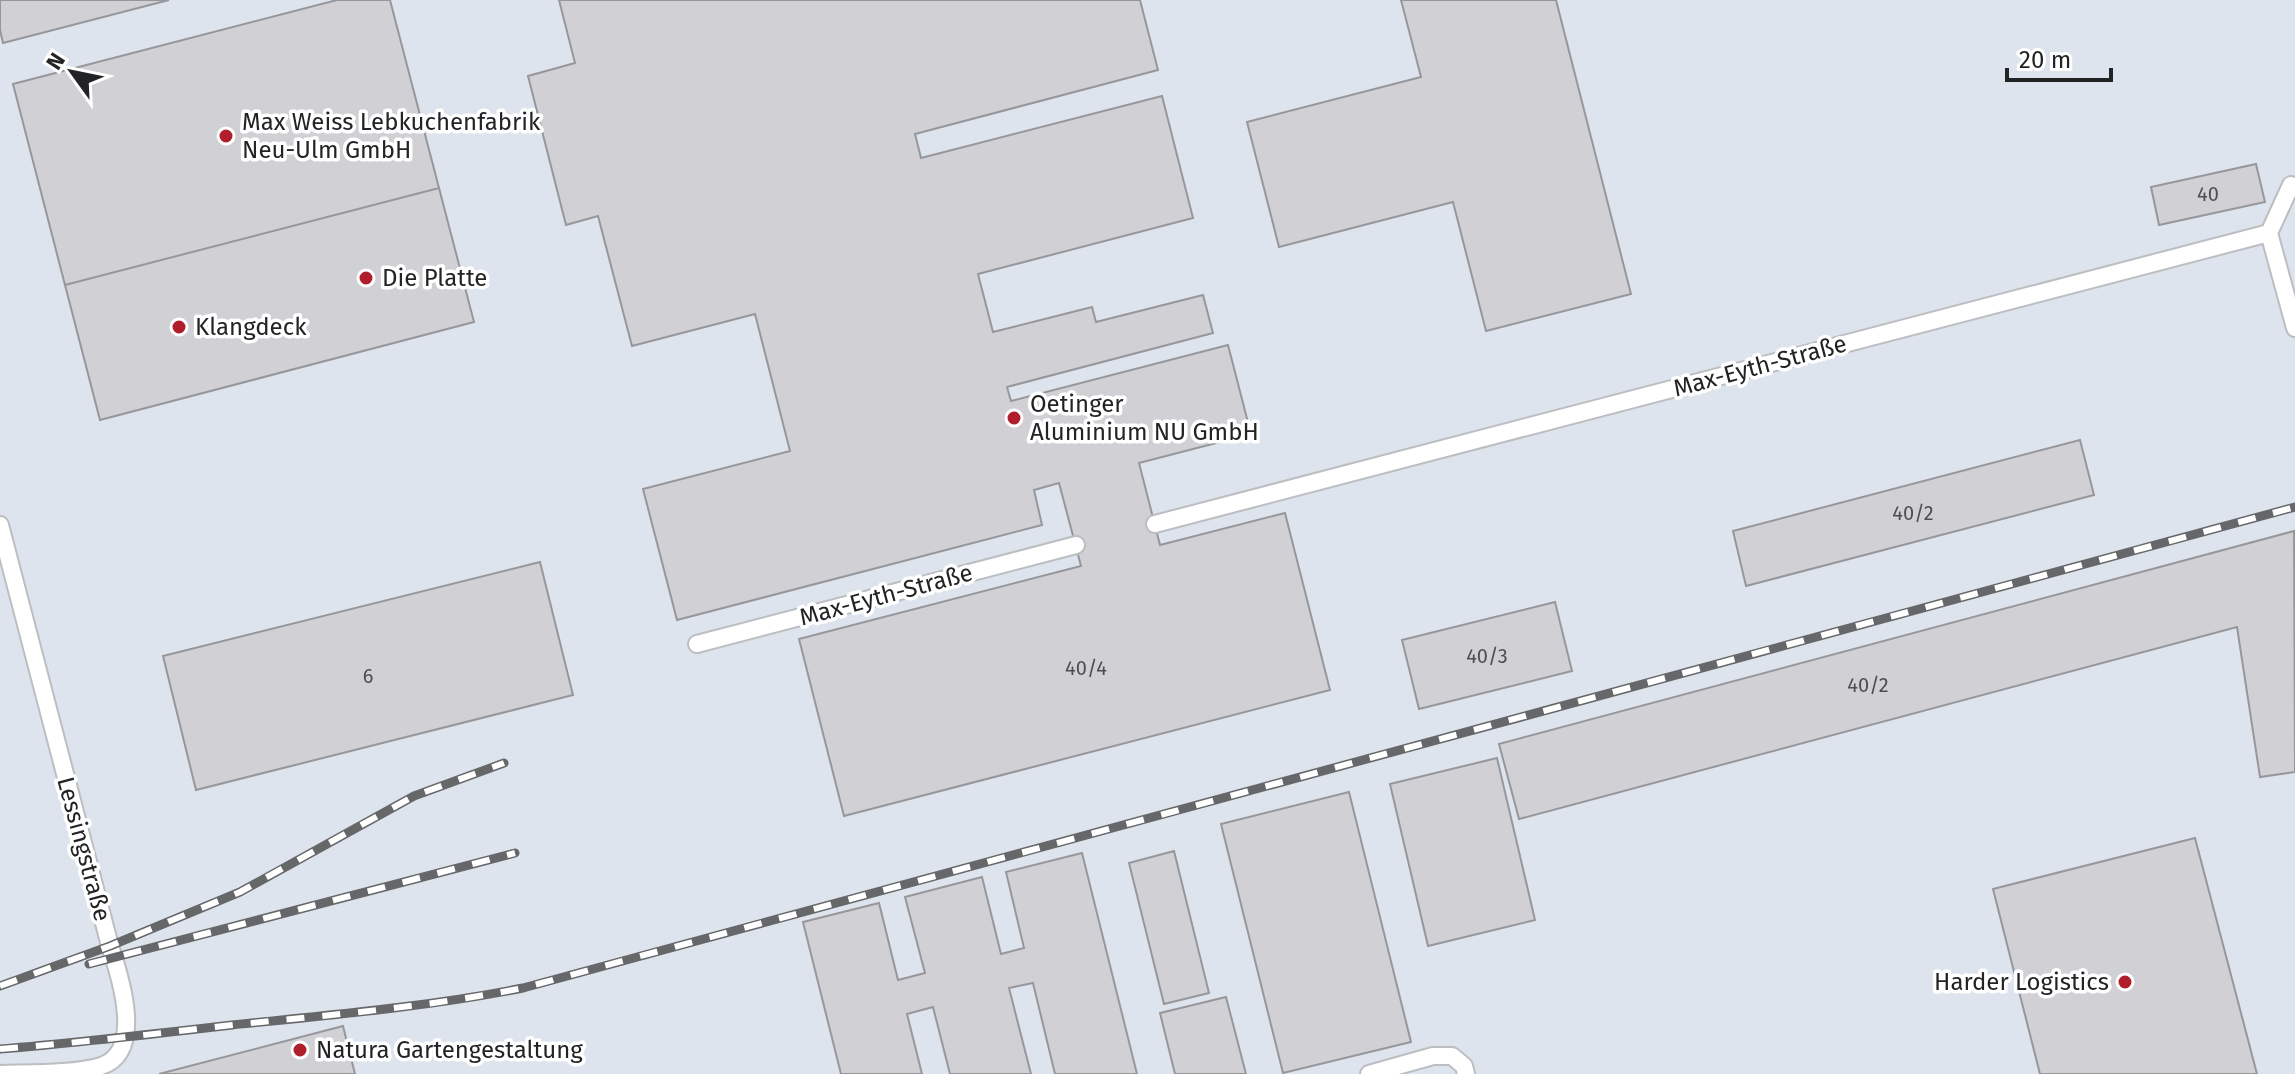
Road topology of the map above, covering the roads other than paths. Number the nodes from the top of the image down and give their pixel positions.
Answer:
1 (2291, 185) dead end
2 (2269, 233) junction
3 (2295, 328) edge
4 (1155, 524) dead end
5 (0, 525) edge
6 (1076, 545) dead end
7 (697, 644) dead end
8 (0, 1074) edge
9 (1369, 1074) edge
10 (1466, 1074) edge

1 - 2 lane
2 - 3 lane
2 - 4 lane, Max-Eyth-Straße
5 - 8 lane, Lessingstraße
6 - 7 lane, Max-Eyth-Straße
9 - 10 lane

